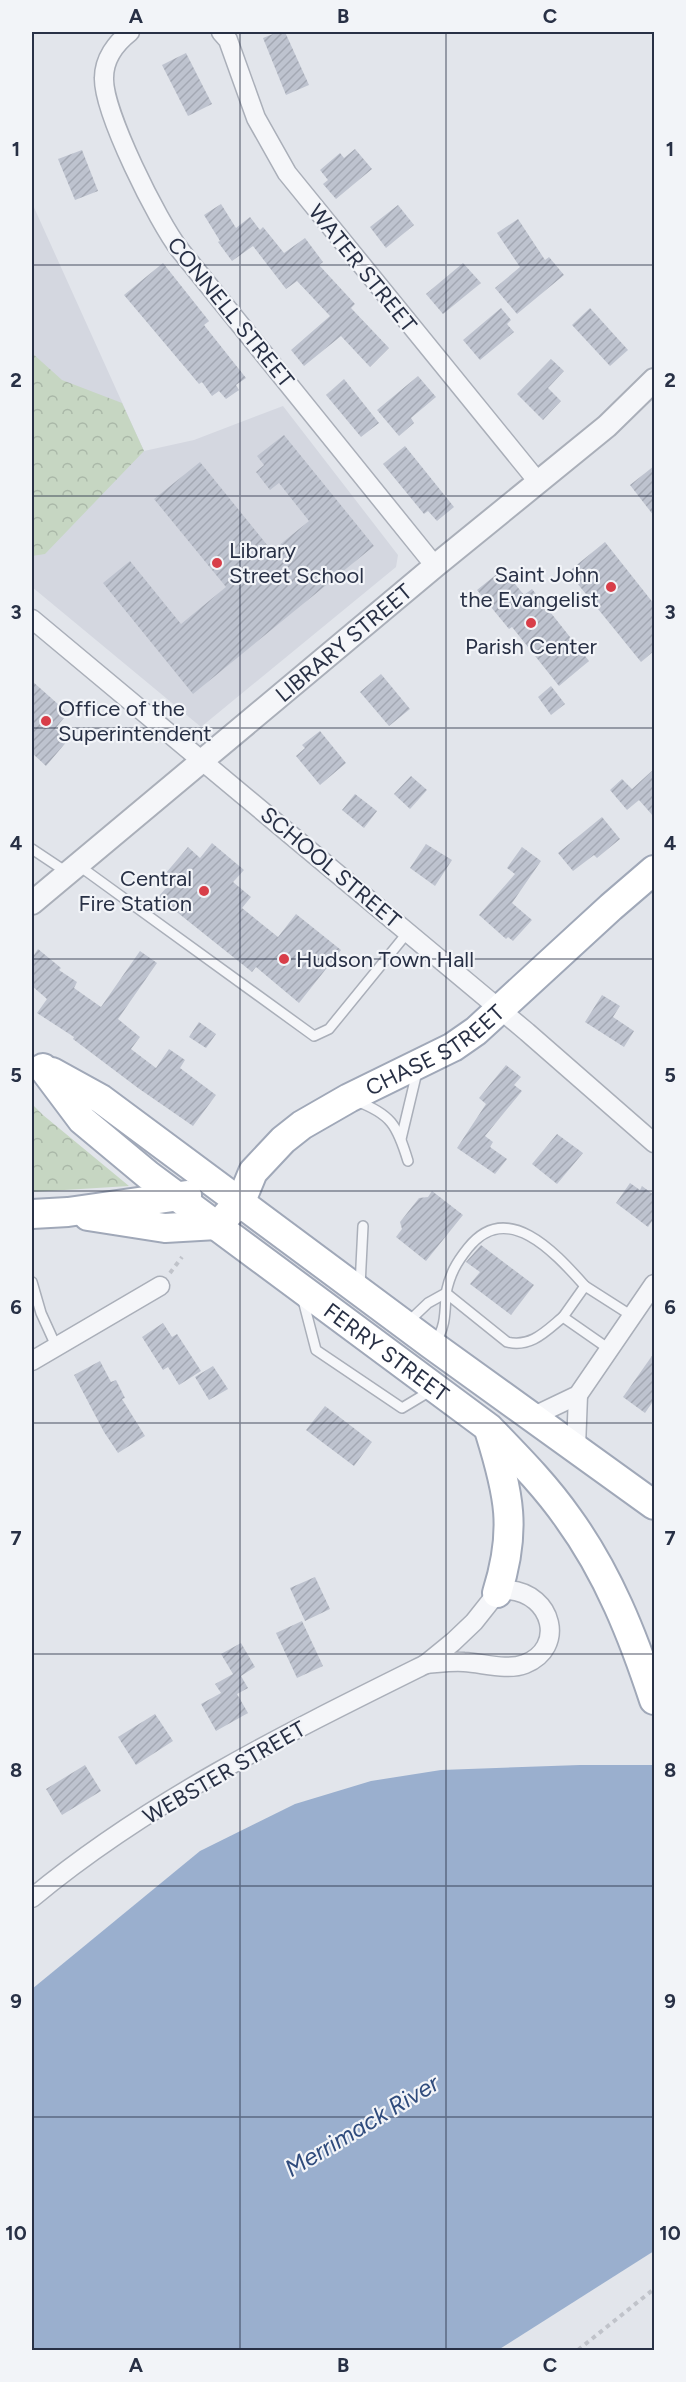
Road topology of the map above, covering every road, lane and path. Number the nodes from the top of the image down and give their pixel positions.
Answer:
1 (130, 32) edge
2 (222, 32) edge
3 (654, 380) edge
4 (539, 483) junction
5 (435, 566) junction
6 (32, 619) edge
7 (202, 760) junction
8 (32, 849) edge
9 (73, 869) junction
10 (654, 870) edge
11 (32, 903) edge
12 (408, 932) junction
13 (499, 1008) junction
14 (37, 1063) edge
15 (418, 1065) junction
16 (349, 1098) junction
17 (401, 1139) junction
18 (654, 1143) edge
19 (408, 1161) dead end
20 (253, 1172) junction
21 (217, 1184) junction
22 (179, 1197) junction
23 (241, 1201) junction
24 (68, 1212) junction
25 (32, 1214) edge
26 (217, 1225) junction
27 (363, 1226) dead end
28 (32, 1282) edge
29 (654, 1284) edge
30 (160, 1286) dead end
31 (300, 1286) junction
32 (585, 1286) junction
33 (359, 1292) junction
34 (446, 1293) junction
35 (632, 1316) junction
36 (563, 1317) junction
37 (405, 1325) junction
38 (432, 1345) junction
39 (56, 1346) junction
40 (609, 1349) junction
41 (32, 1361) edge
42 (436, 1387) junction
43 (578, 1395) junction
44 (534, 1416) junction
45 (489, 1428) junction
46 (576, 1447) junction
47 (654, 1504) edge
48 (497, 1593) junction
49 (426, 1664) junction
50 (654, 1700) edge
51 (32, 1898) edge
52 (654, 2289) edge
53 (578, 2350) edge

1 - 5 street, CONNELL STREET
2 - 4 street, WATER STREET
3 - 4 street, LIBRARY STREET
4 - 5 street, LIBRARY STREET
5 - 7 street, LIBRARY STREET
6 - 7 street, SCHOOL STREET
7 - 9 street, LIBRARY STREET
7 - 12 street, SCHOOL STREET
8 - 9 lane
9 - 11 street, LIBRARY STREET
9 - 12 lane
10 - 13 main road, CHASE STREET
12 - 13 street, SCHOOL STREET
13 - 15 main road, CHASE STREET
13 - 18 street, SCHOOL STREET
14 - 21 main road, FERRY STREET
14 - 22 main road, FERRY STREET
15 - 16 main road, CHASE STREET
15 - 17 lane
16 - 17 lane
16 - 20 main road, CHASE STREET
17 - 19 lane
20 - 21 main road
20 - 23 main road, CHASE STREET
21 - 22 main road
21 - 23 main road, FERRY STREET
22 - 24 main road
22 - 26 main road, FERRY STREET
23 - 26 main road, CHASE STREET
23 - 33 main road, FERRY STREET
24 - 25 main road
24 - 26 main road
26 - 31 main road, FERRY STREET
27 - 33 lane
28 - 39 lane
29 - 35 street
30 - 39 street
31 - 42 main road, FERRY STREET
31 - 42 lane
32 - 34 lane
32 - 35 lane
32 - 36 lane
33 - 37 main road, FERRY STREET
34 - 36 lane
34 - 37 lane
34 - 38 lane
35 - 40 street
36 - 40 lane
37 - 38 main road, FERRY STREET
38 - 44 main road, FERRY STREET
39 - 41 street
40 - 43 street
42 - 45 main road, FERRY STREET
43 - 44 street
43 - 46 street
44 - 46 main road, FERRY STREET
45 - 48 main road
45 - 50 main road, FERRY STREET
46 - 47 main road, FERRY STREET
48 - 49 street, WEBSTER STREET
48 - 49 street, WEBSTER STREET
49 - 51 street, WEBSTER STREET
52 - 53 path

